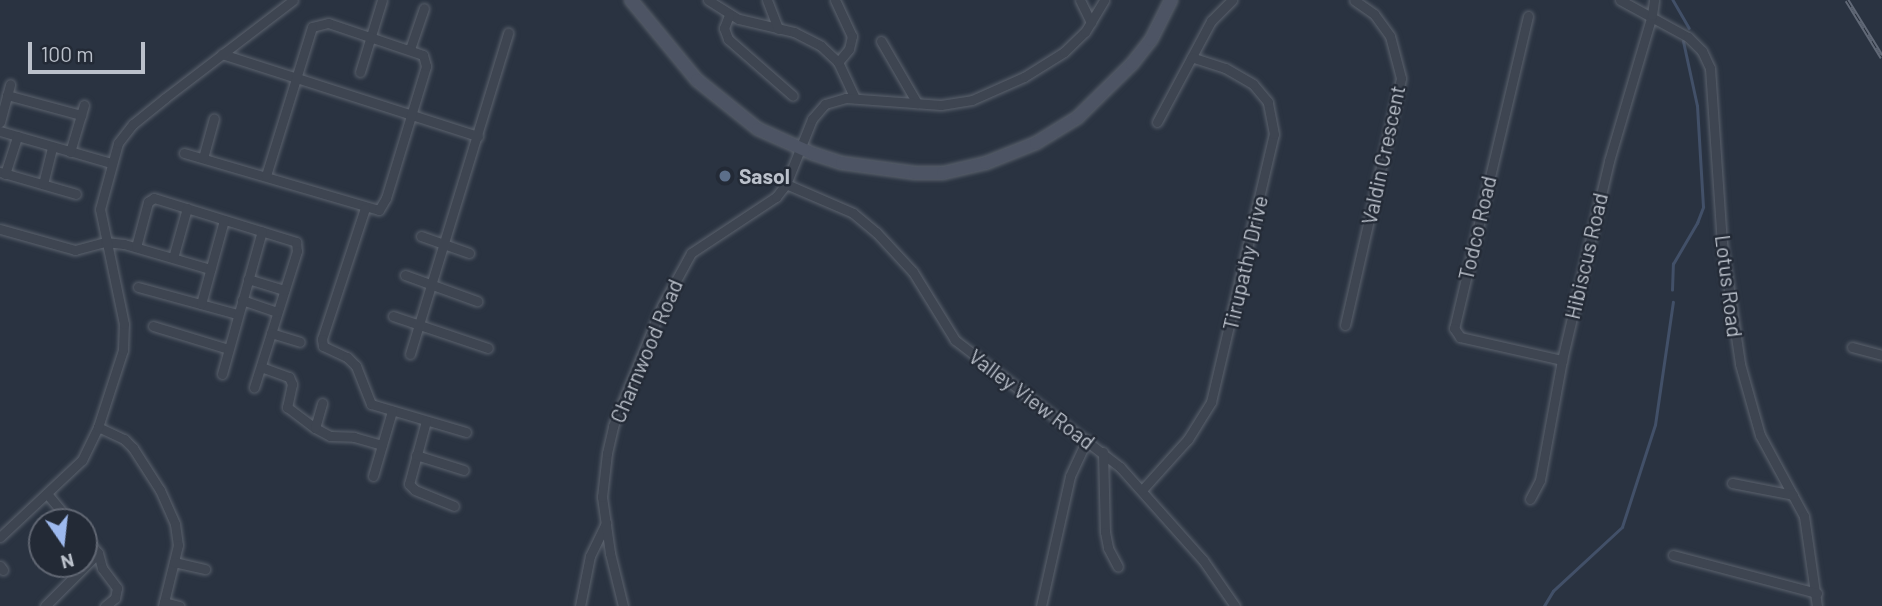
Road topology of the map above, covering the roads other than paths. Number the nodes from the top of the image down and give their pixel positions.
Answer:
1 (293, 0) edge
2 (382, 0) edge
3 (631, 0) edge
4 (708, 0) edge
5 (767, 0) edge
6 (835, 0) edge
7 (1080, 0) edge
8 (1104, 0) edge
9 (1171, 0) edge
10 (1232, 0) edge
11 (1354, 0) edge
12 (1620, 0) edge
13 (1654, 0) edge
14 (424, 8) dead end
15 (729, 15) junction
16 (1652, 15) junction
17 (1528, 16) dead end
18 (1091, 23) junction
19 (778, 29) junction
20 (508, 33) dead end
21 (371, 37) junction
22 (881, 41) dead end
23 (410, 49) junction
24 (222, 54) junction
25 (1192, 57) junction
26 (838, 62) junction
27 (360, 72) dead end
28 (294, 76) junction
29 (10, 83) dead end
30 (8, 95) junction
31 (793, 96) dead end
32 (855, 98) junction
33 (917, 103) junction
34 (411, 114) junction
35 (214, 118) dead end
36 (0, 122) edge
37 (1157, 122) dead end
38 (0, 131) edge
39 (17, 136) junction
40 (478, 136) junction
41 (52, 147) junction
42 (800, 148) junction
43 (70, 152) junction
44 (184, 153) dead end
45 (204, 158) junction
46 (111, 163) junction
47 (3, 173) edge
48 (266, 176) junction
49 (43, 184) junction
50 (786, 184) junction
51 (76, 194) dead end
52 (187, 208) junction
53 (365, 208) junction
54 (224, 220) junction
55 (0, 229) edge
56 (262, 231) junction
57 (421, 236) dead end
58 (105, 242) junction
59 (444, 245) junction
60 (136, 247) junction
61 (468, 253) dead end
62 (173, 258) junction
63 (210, 269) junction
64 (405, 275) dead end
65 (248, 279) junction
66 (432, 285) junction
67 (138, 287) dead end
68 (284, 290) junction
69 (242, 300) junction
70 (477, 301) dead end
71 (201, 304) junction
72 (277, 312) junction
73 (237, 314) junction
74 (393, 316) dead end
75 (1345, 325) dead end
76 (153, 326) dead end
77 (419, 326) junction
78 (271, 333) junction
79 (300, 342) dead end
80 (1852, 347) dead end
81 (488, 348) dead end
82 (228, 349) junction
83 (410, 354) dead end
84 (1882, 355) edge
85 (1562, 360) junction
86 (261, 368) junction
87 (222, 374) dead end
88 (254, 387) dead end
89 (322, 403) dead end
90 (392, 411) junction
91 (426, 421) junction
92 (98, 428) junction
93 (316, 428) junction
94 (466, 432) dead end
95 (1087, 440) junction
96 (382, 445) junction
97 (1103, 452) junction
98 (416, 455) junction
99 (464, 470) dead end
100 (373, 476) dead end
101 (1732, 484) dead end
102 (1142, 490) junction
103 (48, 495) junction
104 (1793, 495) junction
105 (1530, 499) dead end
106 (454, 506) dead end
107 (59, 508) edge
108 (606, 523) junction
109 (0, 537) edge
110 (98, 553) edge
111 (1673, 555) dead end
112 (174, 562) junction
113 (1118, 567) dead end
114 (205, 569) dead end
115 (74, 578) edge
116 (1817, 593) junction
117 (163, 604) edge
118 (48, 605) edge
119 (105, 606) edge
120 (179, 606) edge
121 (580, 606) edge
122 (622, 606) edge
123 (1041, 606) edge
124 (1235, 606) edge
125 (1817, 606) edge

1 - 24 street
2 - 21 street
3 - 42 main road
4 - 15 street
5 - 19 street
6 - 26 street
7 - 18 street
8 - 18 street, Charnwood Road
9 - 42 main road
10 - 25 street
11 - 75 street, Valdin Crescent
12 - 16 street, Lotus Road
13 - 16 street, Hibiscus Road
14 - 23 street
15 - 19 street
15 - 31 street
16 - 85 street, Hibiscus Road
16 - 104 street, Lotus Road
17 - 85 street, Todco Road
18 - 33 street, Charnwood Road
19 - 26 street
20 - 40 street
21 - 23 street
21 - 27 street
21 - 28 street
22 - 33 street
23 - 34 street
24 - 28 street
24 - 46 street
25 - 37 street
25 - 102 street, Tirupathy Drive
26 - 32 street
28 - 34 street
28 - 48 street
29 - 30 street
30 - 36 street
30 - 43 street
32 - 33 street, Charnwood Road
32 - 42 street, Charnwood Road
34 - 40 street
34 - 53 street
35 - 45 street
38 - 39 street
39 - 41 street
39 - 47 street
40 - 59 street
41 - 43 street
41 - 49 street
42 - 50 street, Charnwood Road
43 - 46 street
44 - 45 street
45 - 48 street
46 - 58 street
47 - 49 street
48 - 53 street
49 - 51 street
50 - 95 street, Valley View Road
50 - 108 street, Charnwood Road
52 - 54 street
52 - 60 street
52 - 62 street
53 - 90 street
54 - 56 street
54 - 63 street
55 - 58 street
56 - 65 street
56 - 68 street
57 - 59 street
58 - 60 street
58 - 92 street
59 - 61 street
59 - 66 street
60 - 62 street
62 - 63 street
63 - 71 street
64 - 66 street
65 - 68 street
65 - 69 street
66 - 70 street
66 - 77 street
67 - 71 street
68 - 72 street
69 - 72 street
69 - 73 street
71 - 73 street
72 - 78 street
73 - 82 street
74 - 77 street
76 - 82 street
77 - 81 street
77 - 83 street
78 - 79 street
78 - 86 street
80 - 84 street
82 - 87 street
85 - 105 street, Hibiscus Road
86 - 88 street
86 - 93 street
89 - 93 street
90 - 91 street
90 - 96 street
91 - 94 street
91 - 98 street
92 - 103 street
92 - 112 street
93 - 96 street
95 - 97 street, Valley View Road
95 - 123 street
96 - 100 street
97 - 102 street, Valley View Road
97 - 113 street
98 - 99 street
98 - 106 street
101 - 104 street
102 - 124 street, Valley View Road
103 - 107 street
103 - 109 street
104 - 116 street, Lotus Road
108 - 121 street
108 - 122 street, Charnwood Road
110 - 119 street
111 - 116 street
112 - 114 street
112 - 117 street
115 - 118 street
116 - 125 street, Lotus Road
117 - 120 street

